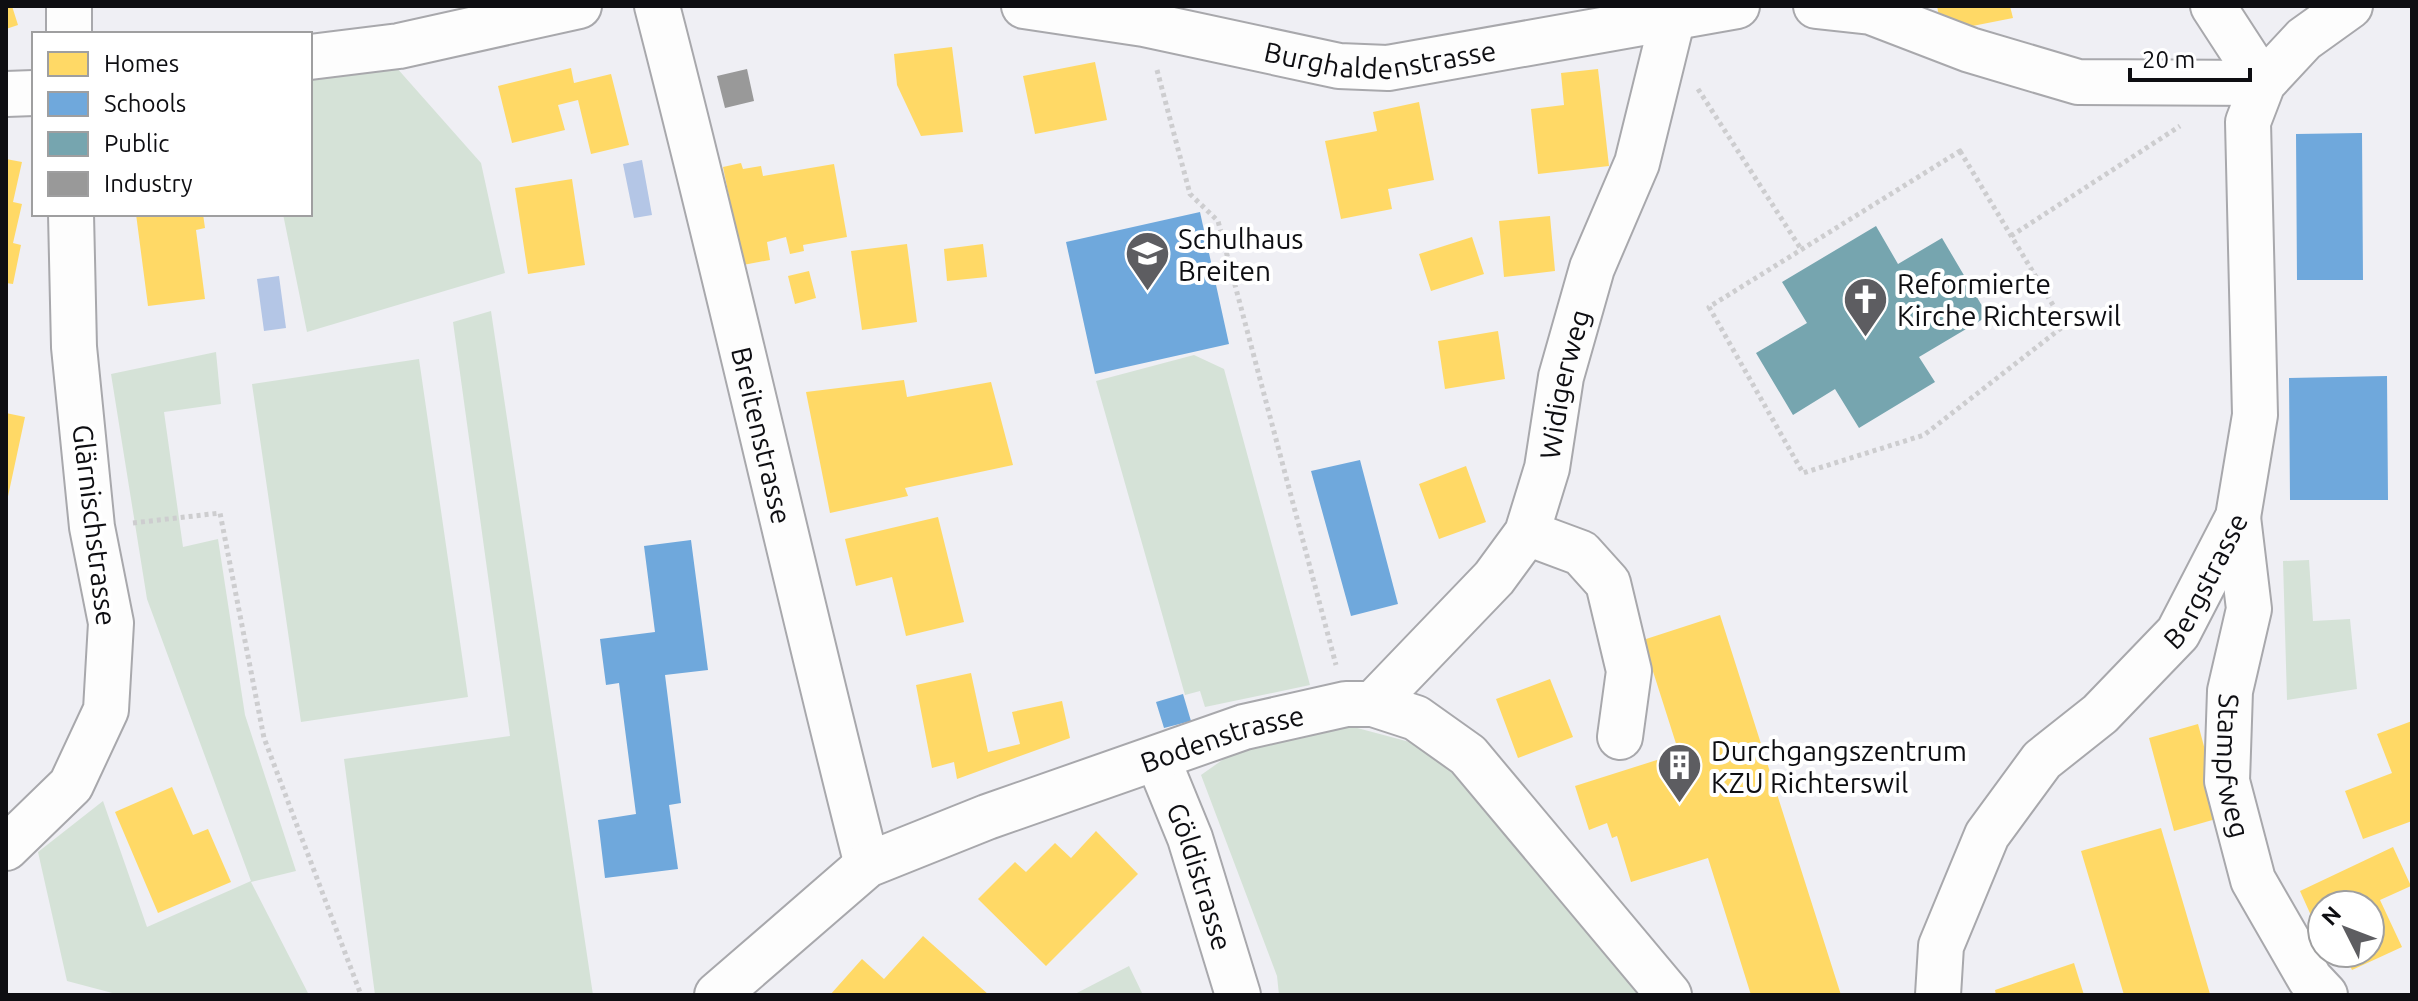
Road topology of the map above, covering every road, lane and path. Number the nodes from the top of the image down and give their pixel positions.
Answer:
1 (69, 6) edge
2 (579, 6) edge
3 (657, 6) edge
4 (1024, 6) edge
5 (1737, 6) edge
6 (1816, 6) edge
7 (2213, 6) edge
8 (2350, 6) edge
9 (1673, 17) junction
10 (1144, 24) junction
11 (69, 32) edge
12 (312, 57) edge
13 (1692, 80) dead end
14 (2263, 83) junction
15 (32, 93) edge
16 (6, 94) edge
17 (2183, 124) dead end
18 (71, 216) edge
19 (2011, 236) junction
20 (1801, 249) junction
21 (2238, 517) junction
22 (92, 527) junction
23 (1527, 533) junction
24 (1360, 704) junction
25 (1620, 737) dead end
26 (1158, 760) junction
27 (6, 848) edge
28 (867, 865) junction
29 (361, 995) edge
30 (717, 995) edge
31 (1238, 995) edge
32 (1669, 995) edge
33 (1938, 995) edge
34 (2325, 995) edge

1 - 11 street
2 - 12 street
3 - 28 street, Breitenstrasse
4 - 10 street, Burghaldenstrasse
5 - 9 street, Burghaldenstrasse
6 - 14 street
7 - 14 street
8 - 14 street
9 - 10 street, Burghaldenstrasse
9 - 23 street, Widigerweg
10 - 24 path
13 - 20 path
14 - 21 street, Bergstrasse
15 - 16 street
17 - 19 path
18 - 22 street, Glärnischstrasse
19 - 20 path
19 - 20 path
21 - 33 street, Bergstrasse
21 - 34 street, Stampfweg
22 - 27 street, Glärnischstrasse
22 - 29 path
23 - 24 street, Widigerweg
23 - 25 street
24 - 26 street, Bodenstrasse
24 - 32 street
26 - 28 street, Bodenstrasse
26 - 31 street, Göldistrasse
28 - 30 street, Bodenstrasse

